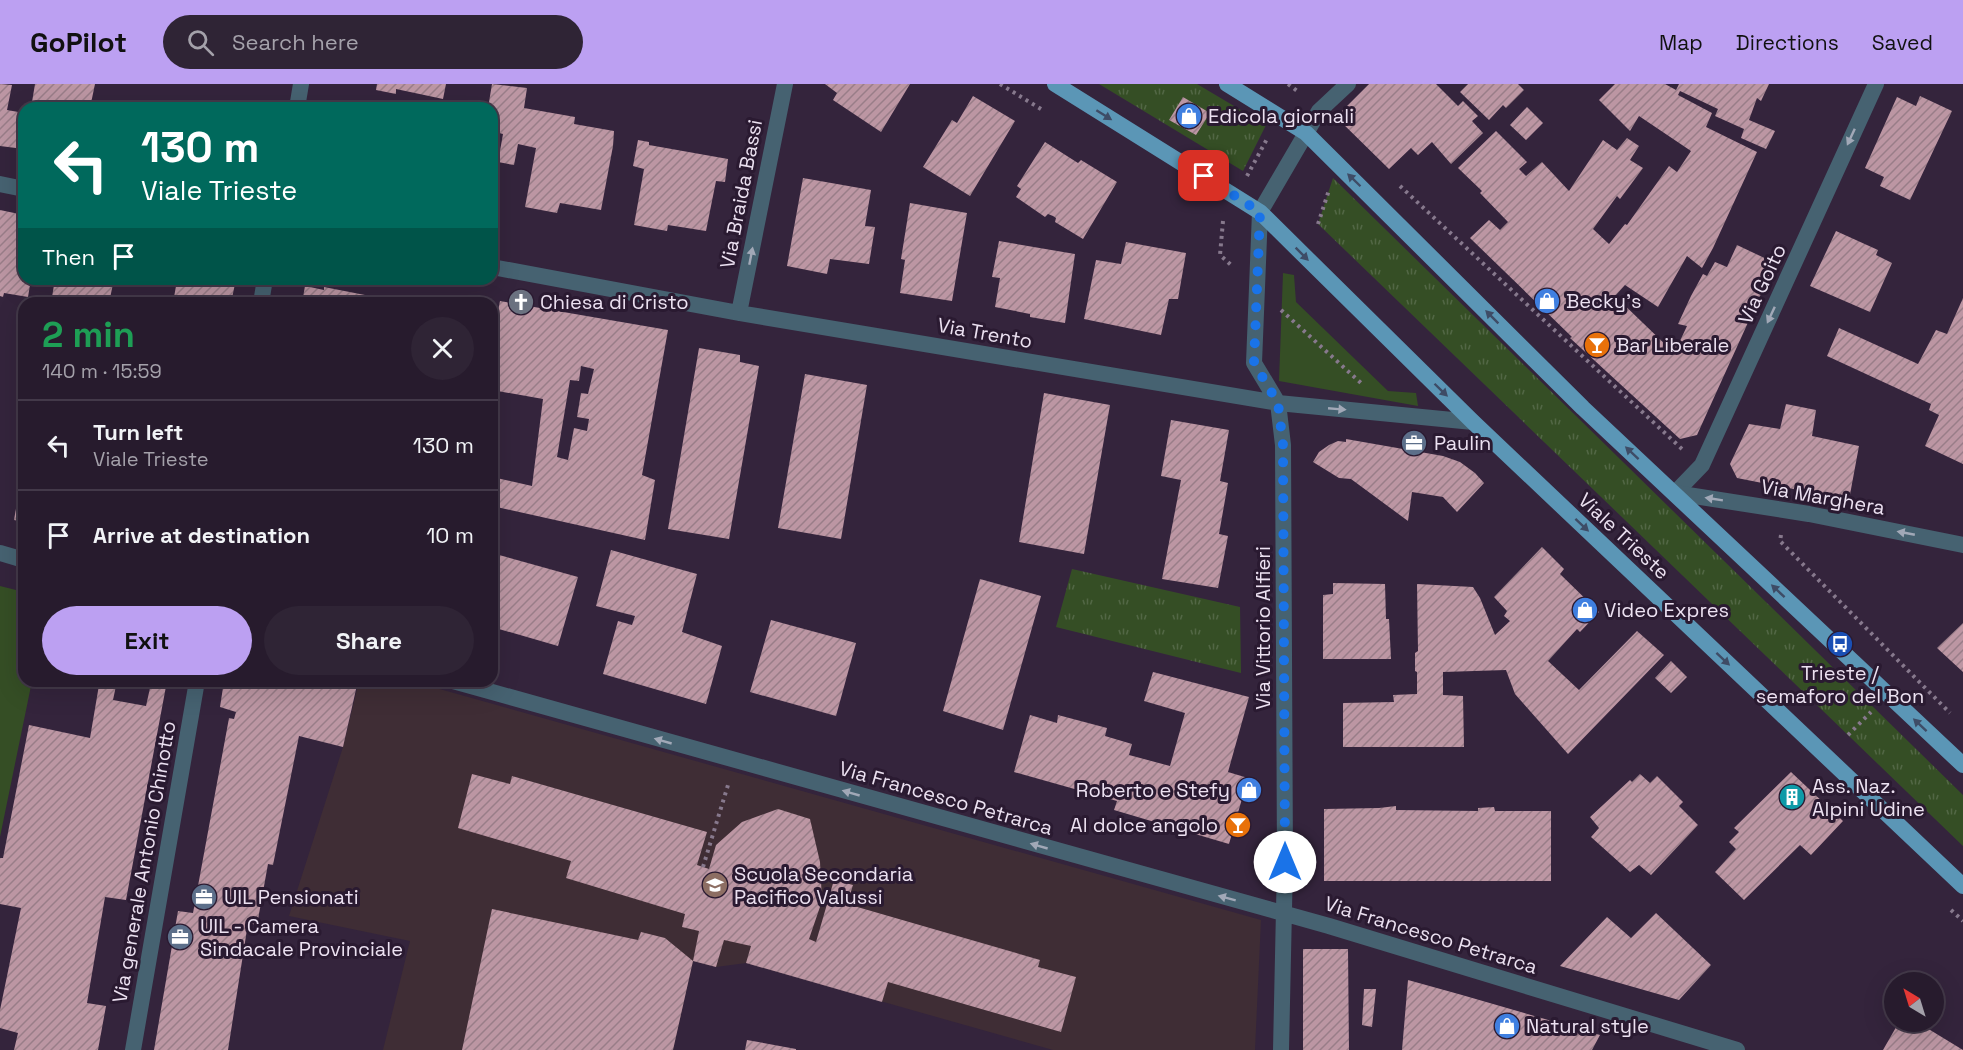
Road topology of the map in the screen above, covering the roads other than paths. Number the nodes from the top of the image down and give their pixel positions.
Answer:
1 (301, 84) edge
2 (785, 84) edge
3 (1054, 84) edge
4 (1227, 84) edge
5 (1348, 84) edge
6 (1876, 84) edge
7 (298, 102) edge
8 (1306, 133) junction
9 (0, 184) edge
10 (18, 188) edge
11 (1260, 212) junction
12 (498, 268) edge
13 (739, 313) junction
14 (1278, 403) junction
15 (1473, 422) junction
16 (1675, 493) junction
17 (1963, 545) edge
18 (0, 553) edge
19 (18, 558) edge
20 (196, 687) edge
21 (474, 687) edge
22 (1963, 765) edge
23 (1963, 886) edge
24 (1283, 913) junction
25 (133, 1050) edge
26 (1281, 1050) edge
27 (1737, 1050) edge

1 - 7 street
13 -> 2 street, Via Braida Bassi
3 -> 11 main road, Viale Trieste
4 - 8 main road
5 - 8 street
6 -> 16 street, Via Goito
8 - 11 street
16 -> 8 main road
9 - 10 street
11 - 14 street, Via Vittorio Alfieri
11 -> 15 main road, Viale Trieste
12 - 13 street, Via Trento
13 - 14 street, Via Trento
14 -> 15 street, Via Trento
14 - 24 street, Via Vittorio Alfieri
15 -> 23 main road, Viale Trieste
17 -> 16 street, Via Marghera
22 -> 16 main road
18 - 19 street
20 - 25 street, Via generale Antonio Chinotto
24 -> 21 street, Via Francesco Petrarca
24 - 26 street, Via Vittorio Alfieri
24 - 27 street, Via Francesco Petrarca

